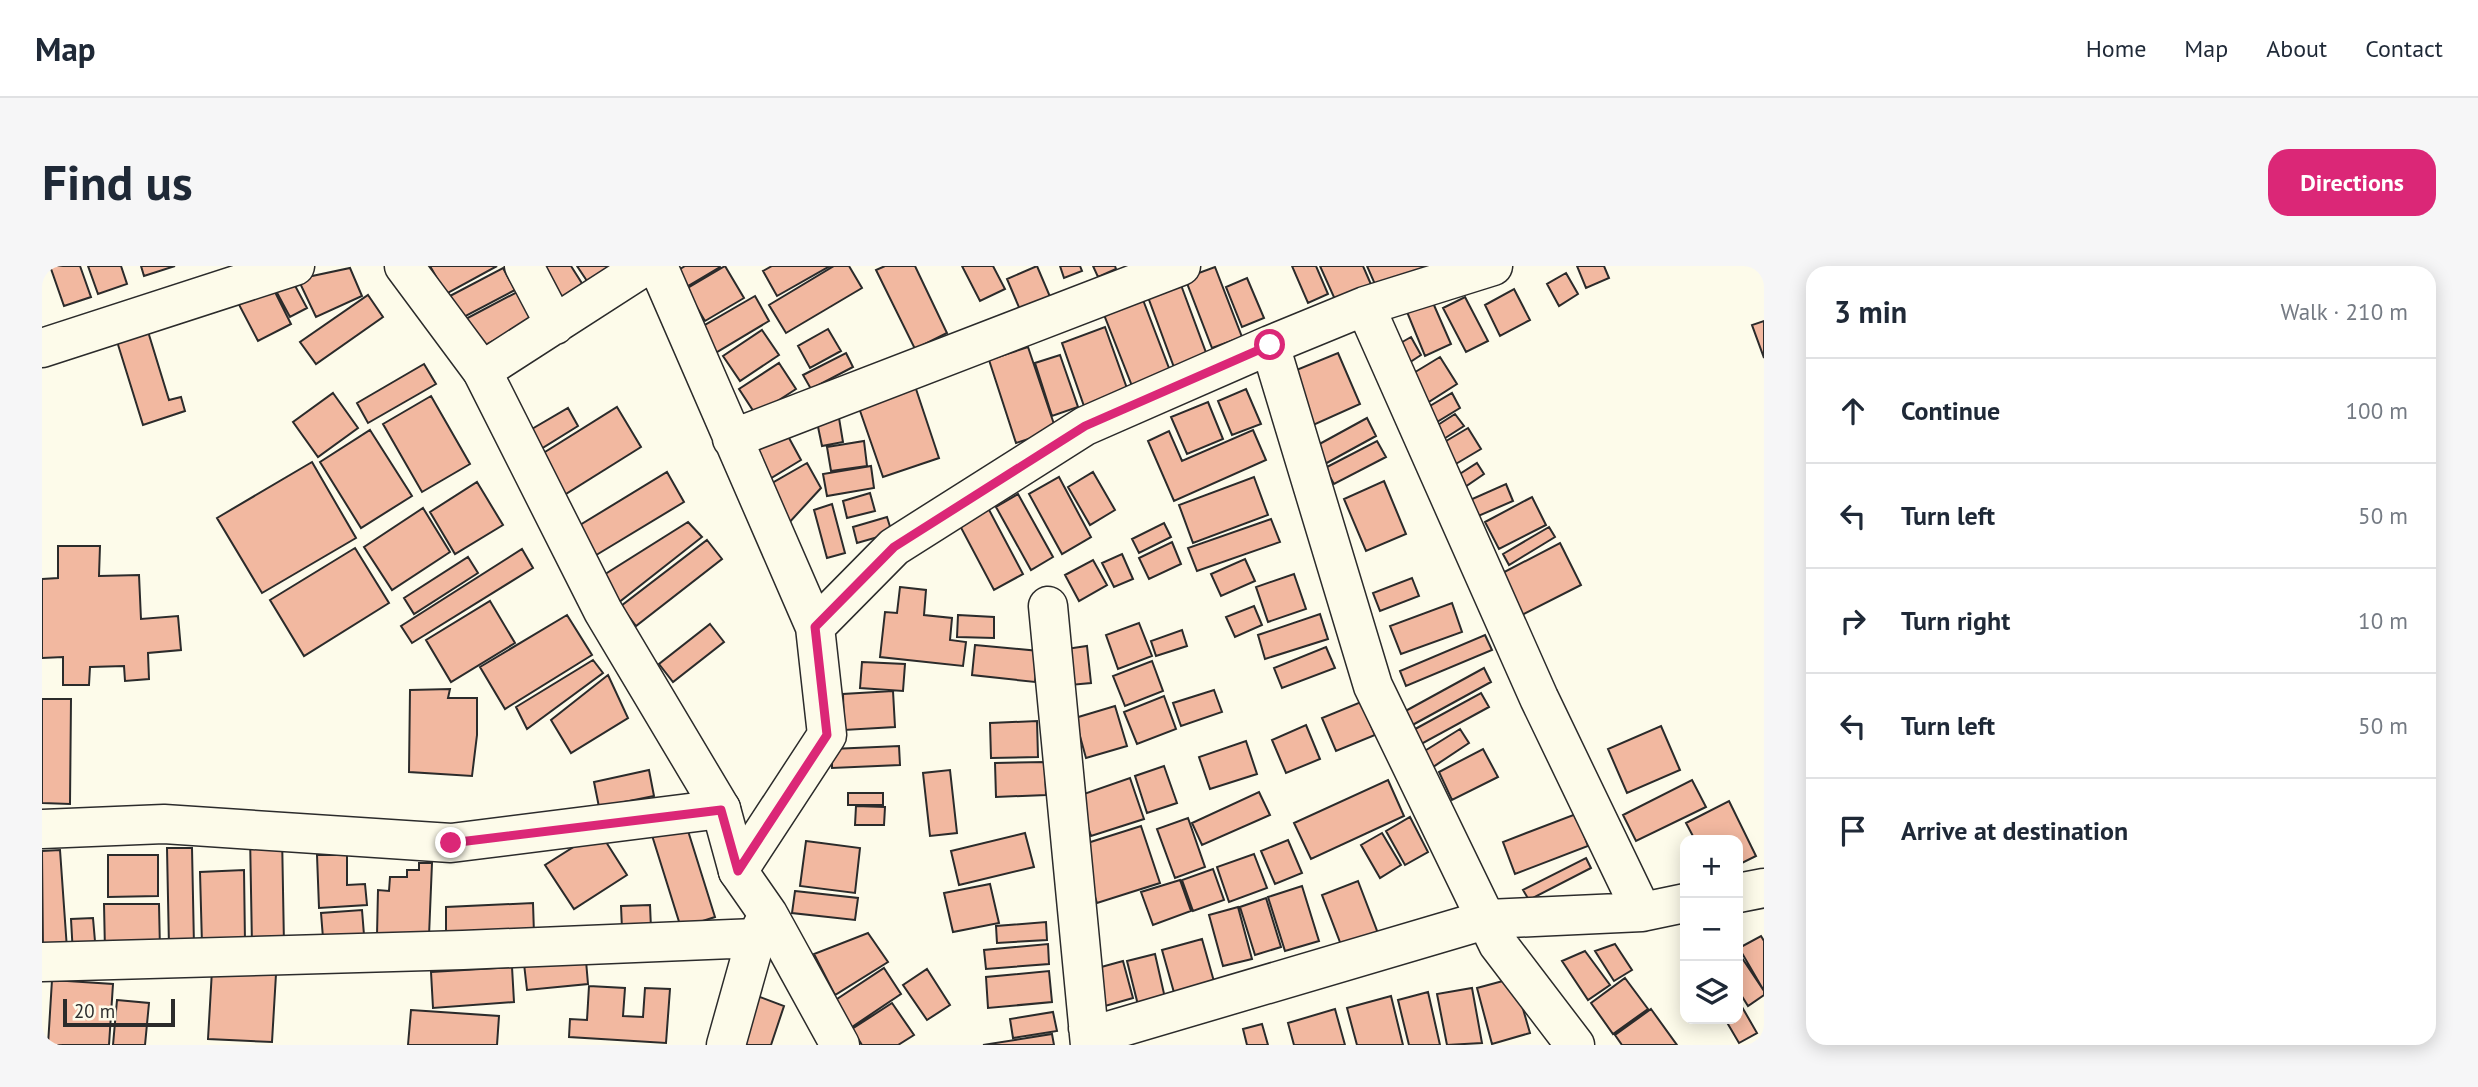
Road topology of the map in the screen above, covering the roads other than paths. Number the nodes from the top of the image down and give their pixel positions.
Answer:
1 (295, 266) edge
2 (404, 266) edge
3 (524, 266) edge
4 (645, 266) edge
5 (658, 266) edge
6 (1181, 266) edge
7 (1493, 266) edge
8 (1365, 306) junction
9 (555, 325) junction
10 (1270, 345) junction
11 (42, 348) edge
12 (482, 370) junction
13 (732, 439) junction
14 (1048, 606) dead end
15 (815, 627) junction
16 (721, 810) junction
17 (42, 829) edge
18 (738, 871) junction
19 (1764, 888) edge
20 (1743, 892) edge
21 (1680, 904) edge
22 (1642, 912) junction
23 (1488, 919) junction
24 (762, 926) junction
25 (42, 962) edge
26 (1089, 1036) edge
27 (726, 1045) edge
28 (840, 1045) edge
29 (1575, 1045) edge

1 - 11 street
2 - 12 street
3 - 9 street
4 - 9 street
5 - 13 street
6 - 13 street
7 - 8 street
8 - 10 street
8 - 22 street
9 - 12 street
10 - 15 street
10 - 23 street
12 - 16 street
13 - 15 street
14 - 26 street
15 - 18 street
16 - 17 street
16 - 18 street
18 - 24 street
19 - 20 street
21 - 22 street
22 - 23 street
23 - 26 street
23 - 29 street
24 - 25 street
24 - 27 street
24 - 28 street

